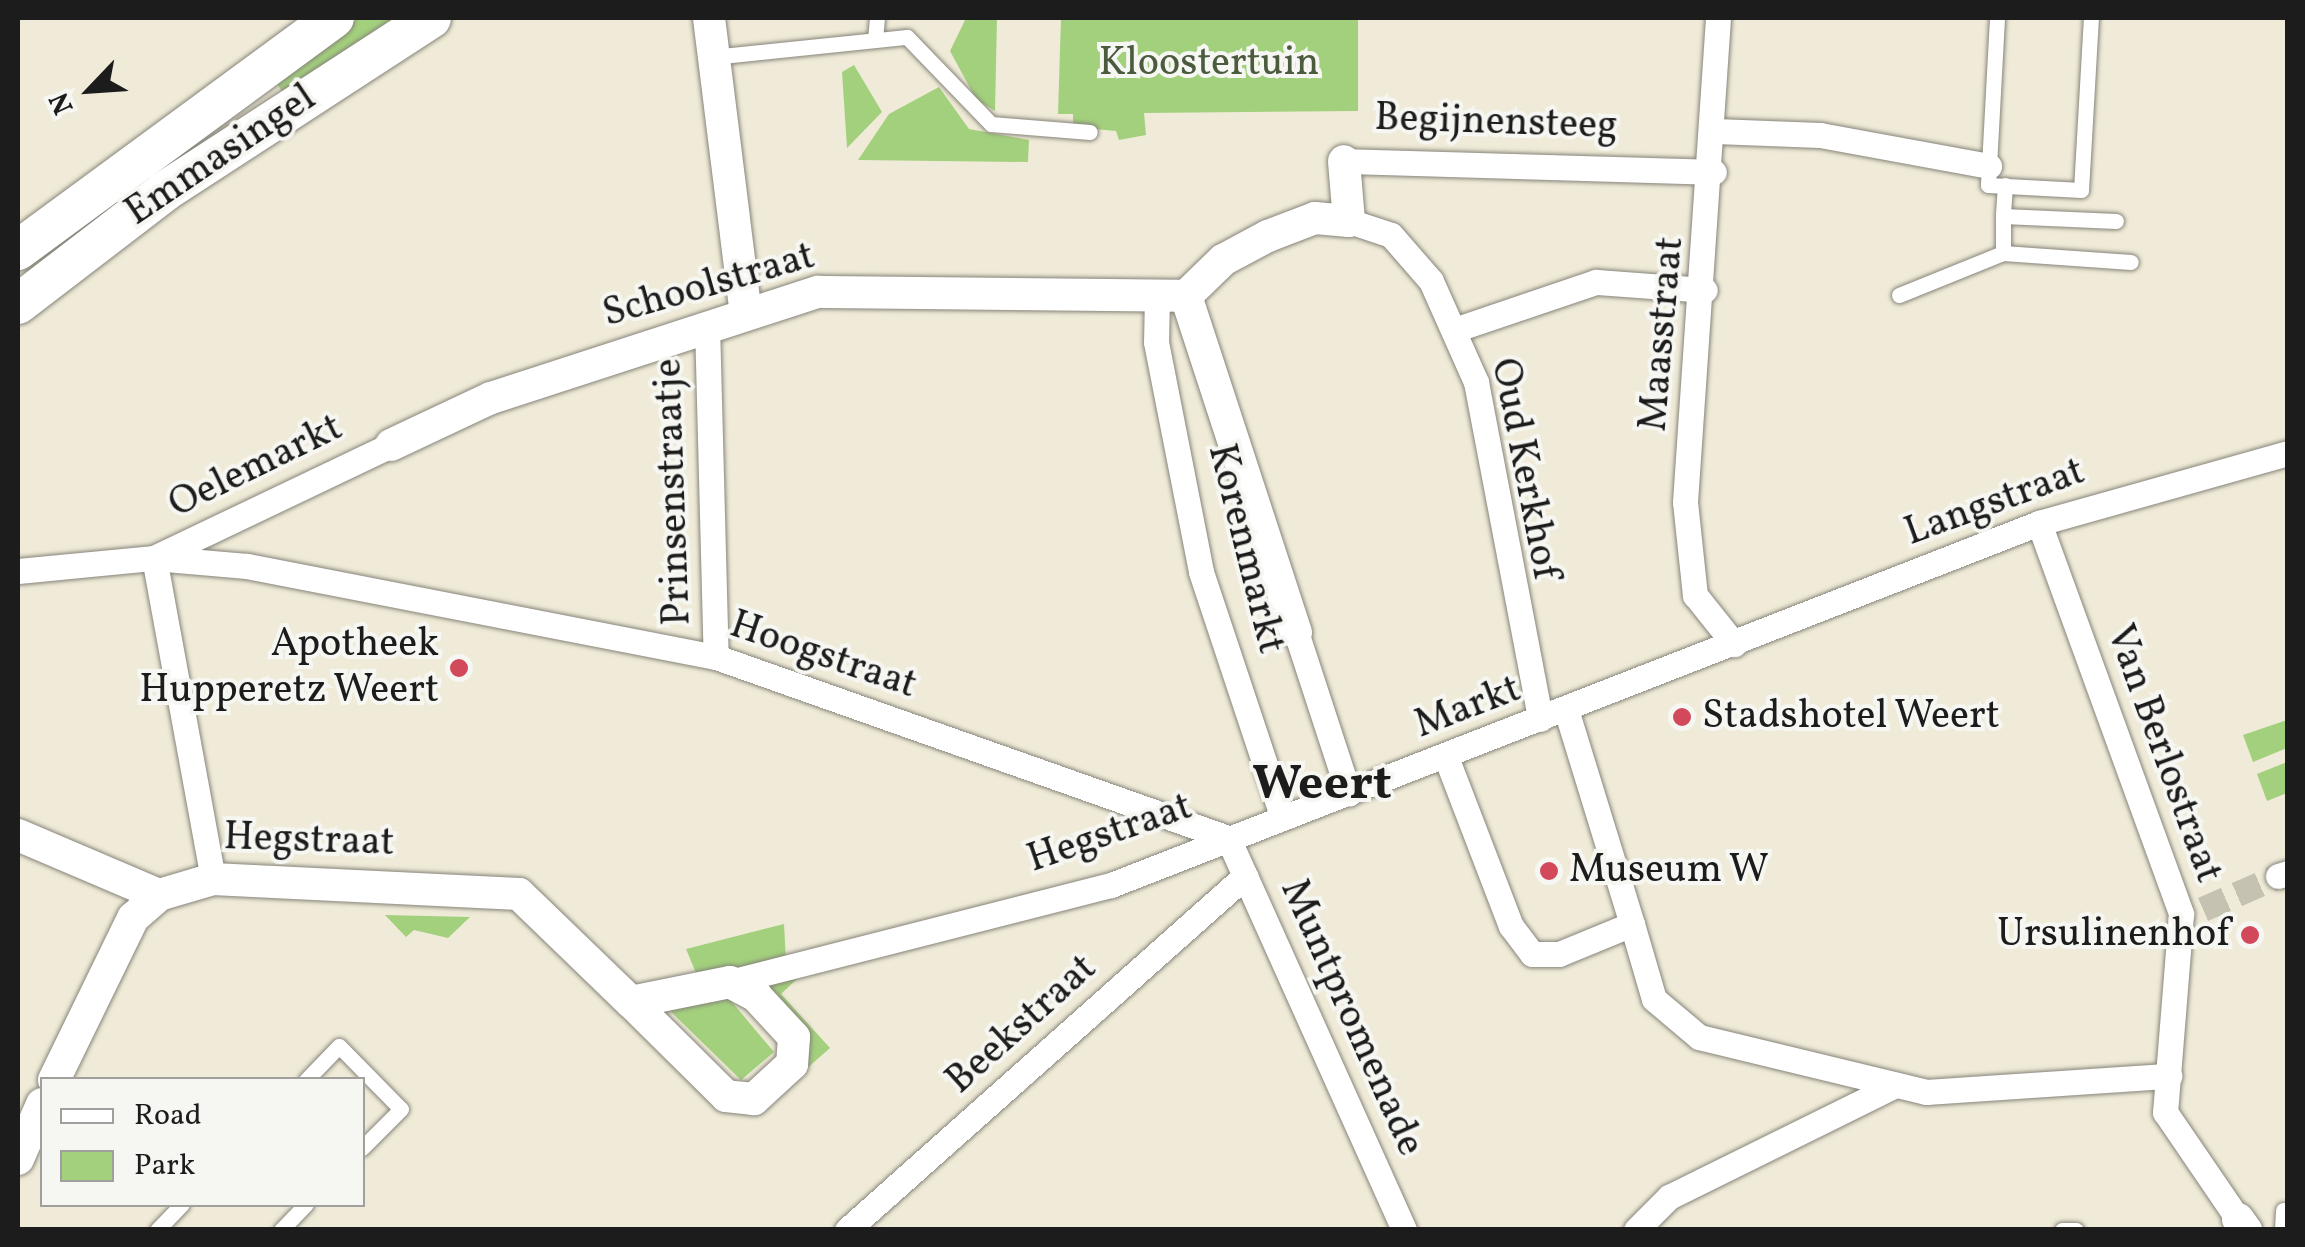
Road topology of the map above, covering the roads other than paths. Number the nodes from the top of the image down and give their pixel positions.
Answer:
1 (334, 18) edge
2 (431, 18) edge
3 (708, 18) edge
4 (878, 18) edge
5 (1718, 18) edge
6 (1997, 18) edge
7 (2091, 18) edge
8 (875, 40) junction
9 (712, 57) junction
10 (1715, 131) junction
11 (1090, 132) dead end
12 (1344, 161) joint
13 (1714, 172) junction
14 (1997, 176) junction
15 (2004, 216) junction
16 (1350, 221) junction
17 (2116, 221) dead end
18 (18, 250) edge
19 (2003, 253) junction
20 (2131, 262) dead end
21 (1705, 290) junction
22 (1899, 295) dead end
23 (1172, 296) junction
24 (18, 304) edge
25 (746, 312) junction
26 (706, 324) junction
27 (1454, 330) junction
28 (390, 445) joint
29 (2288, 453) edge
30 (2039, 523) junction
31 (154, 558) junction
32 (18, 571) edge
33 (381, 592) joint
34 (1296, 632) joint
35 (1734, 644) junction
36 (716, 657) junction
37 (1566, 710) junction
38 (1540, 720) junction
39 (1446, 757) junction
40 (1349, 794) junction
41 (1282, 818) junction
42 (18, 835) edge
43 (1228, 838) junction
44 (1246, 876) junction
45 (213, 879) junction
46 (159, 895) junction
47 (1632, 924) junction
48 (730, 982) junction
49 (631, 1002) junction
50 (2169, 1076) junction
51 (55, 1077) edge
52 (309, 1077) edge
53 (1896, 1085) junction
54 (40, 1109) edge
55 (365, 1145) edge
56 (18, 1159) edge
57 (179, 1207) edge
58 (303, 1207) edge
59 (2282, 1210) dead end
60 (2242, 1224) edge
61 (157, 1230) edge
62 (281, 1230) edge
63 (848, 1230) edge
64 (1404, 1230) edge
65 (1636, 1230) edge
66 (2062, 1230) edge
67 (2076, 1230) edge
68 (2282, 1230) edge

1 - 18 street, Emmasingel
2 - 24 street, Emmasingel
3 - 9 street
4 - 8 lane
5 - 10 street, Maasstraat
6 - 14 lane
7 - 14 lane
8 - 9 lane
8 - 11 lane
9 - 25 street
10 - 13 street, Maasstraat
10 - 14 street
12 - 13 street, Begijnensteeg
12 - 16 street, Begijnensteeg
13 - 21 street, Maasstraat
14 - 15 lane
15 - 17 lane
15 - 19 lane
16 - 23 street
16 - 27 street, Oud Kerkhof
19 - 20 lane
19 - 22 lane
21 - 27 street
21 - 35 street, Maasstraat
23 - 25 street, Schoolstraat
23 - 34 street, Korenmarkt
23 - 41 street, Korenmarkt
25 - 26 street, Schoolstraat
26 - 28 street, Schoolstraat
26 - 36 street, Prinsenstraatje
27 - 38 street, Oud Kerkhof
28 - 31 street, Oelemarkt
29 - 30 street, Langstraat
30 - 35 street, Langstraat
30 - 50 street, Van Berlostraat
31 - 32 street, Oelemarkt
31 - 33 street, Oelemarkt
31 - 45 street
33 - 36 street, Hoogstraat
34 - 40 street, Korenmarkt
35 - 37 street, Markt
36 - 43 street, Hoogstraat
37 - 38 street, Markt
37 - 47 street
38 - 39 street, Markt
39 - 40 street, Markt
39 - 47 street
40 - 41 street, Markt
41 - 43 street, Markt
42 - 46 street
43 - 44 street, Muntpromenade
43 - 48 street, Hegstraat
44 - 63 street, Beekstraat
44 - 64 street, Muntpromenade
45 - 46 street, Hegstraat
45 - 49 street, Hegstraat
46 - 51 street
47 - 53 street
48 - 49 street, Hegstraat
48 - 49 street, Hegstraat
50 - 53 street
50 - 60 street, Van Berlostraat
52 - 55 lane
53 - 65 street
54 - 56 street
57 - 61 lane
58 - 62 lane
59 - 68 lane
66 - 67 lane

